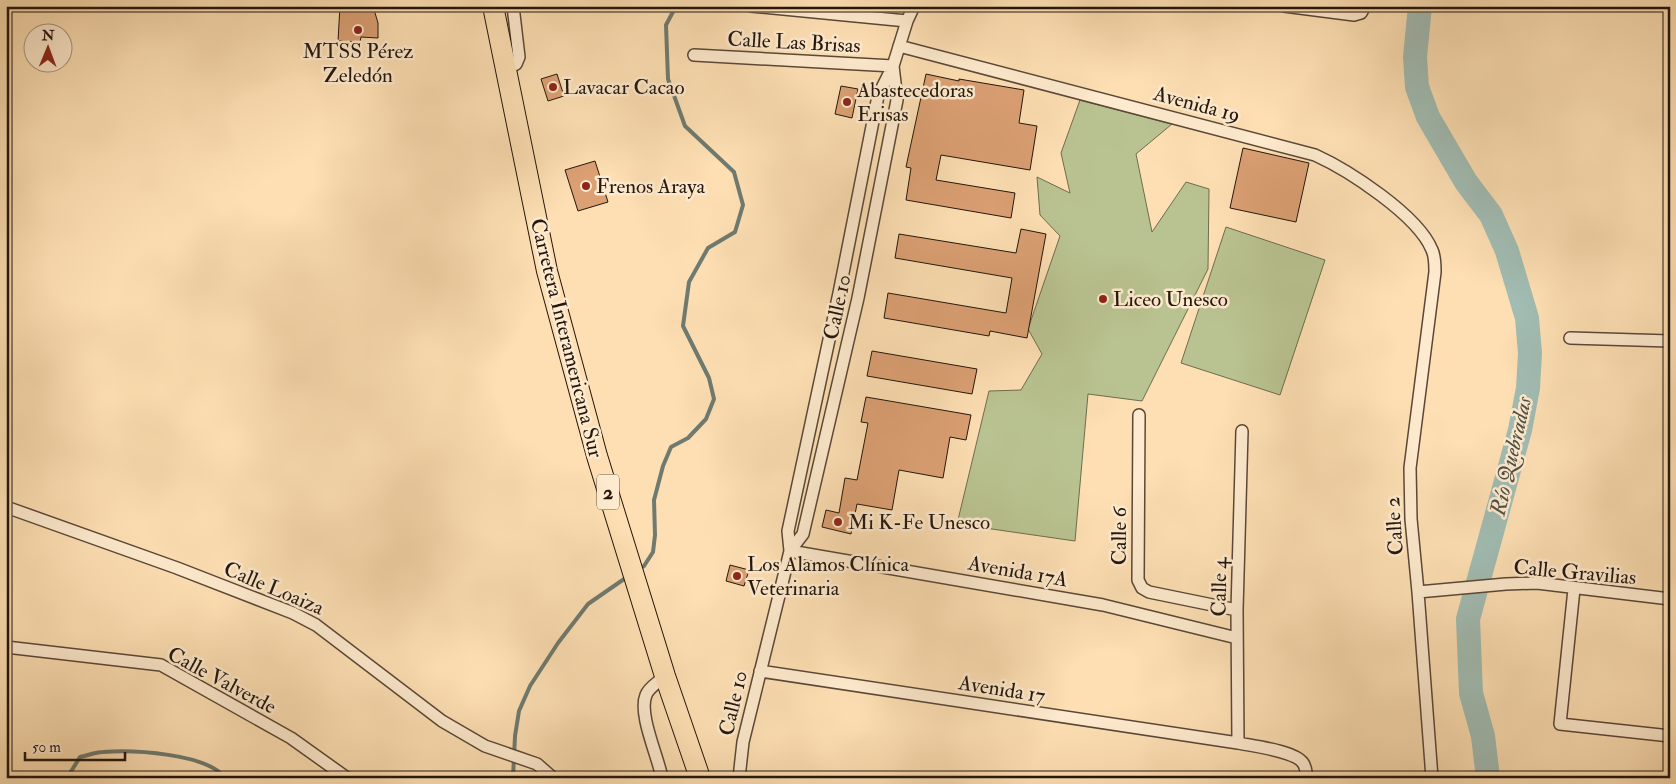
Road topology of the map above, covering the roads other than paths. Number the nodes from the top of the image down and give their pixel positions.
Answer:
1 (493, 6) edge
2 (513, 6) edge
3 (752, 6) edge
4 (914, 6) edge
5 (1284, 6) edge
6 (1365, 6) edge
7 (907, 20) junction
8 (899, 46) junction
9 (694, 55) dead end
10 (893, 66) junction
11 (506, 69) junction
12 (1435, 272) joint
13 (1570, 338) dead end
14 (1670, 341) edge
15 (1139, 415) dead end
16 (1242, 431) dead end
17 (6, 508) edge
18 (790, 551) junction
19 (1574, 589) junction
20 (1418, 592) junction
21 (1670, 599) edge
22 (1238, 610) junction
23 (1237, 638) junction
24 (6, 646) edge
25 (760, 671) junction
26 (665, 676) junction
27 (1670, 736) edge
28 (1238, 743) junction
29 (347, 778) edge
30 (553, 778) edge
31 (662, 778) edge
32 (700, 778) edge
33 (739, 778) edge
34 (1307, 778) edge
35 (1432, 778) edge

1 - 11 highway, Carretera Interamericana Sur / 2
2 - 11 street
3 - 7 street
4 - 7 street, Calle 10
5 - 6 street
7 - 8 street, Calle 10
8 - 10 street, Calle 10
8 - 12 street, Avenida 19
9 - 10 street, Calle Las Brisas
10 - 18 street, Calle 10
10 - 18 street, Calle 10
11 - 26 highway, Carretera Interamericana Sur / 2
12 - 20 street, Calle 2
13 - 14 street
15 - 22 street, Calle 6
16 - 22 street, Calle 4
17 - 30 street, Calle Loaiza
18 - 23 street, Avenida 17A
18 - 25 street, Calle 10
19 - 20 street, Calle Gravilias
19 - 21 street, Calle Gravilias
19 - 27 street
20 - 35 street, Calle 2
22 - 23 street, Calle 4
23 - 28 street, Calle 4
24 - 29 street, Calle Valverde
25 - 28 street, Avenida 17
25 - 33 street, Calle 10
26 - 31 street
26 - 32 highway, Carretera Interamericana Sur / 2
28 - 34 street, Avenida 17

